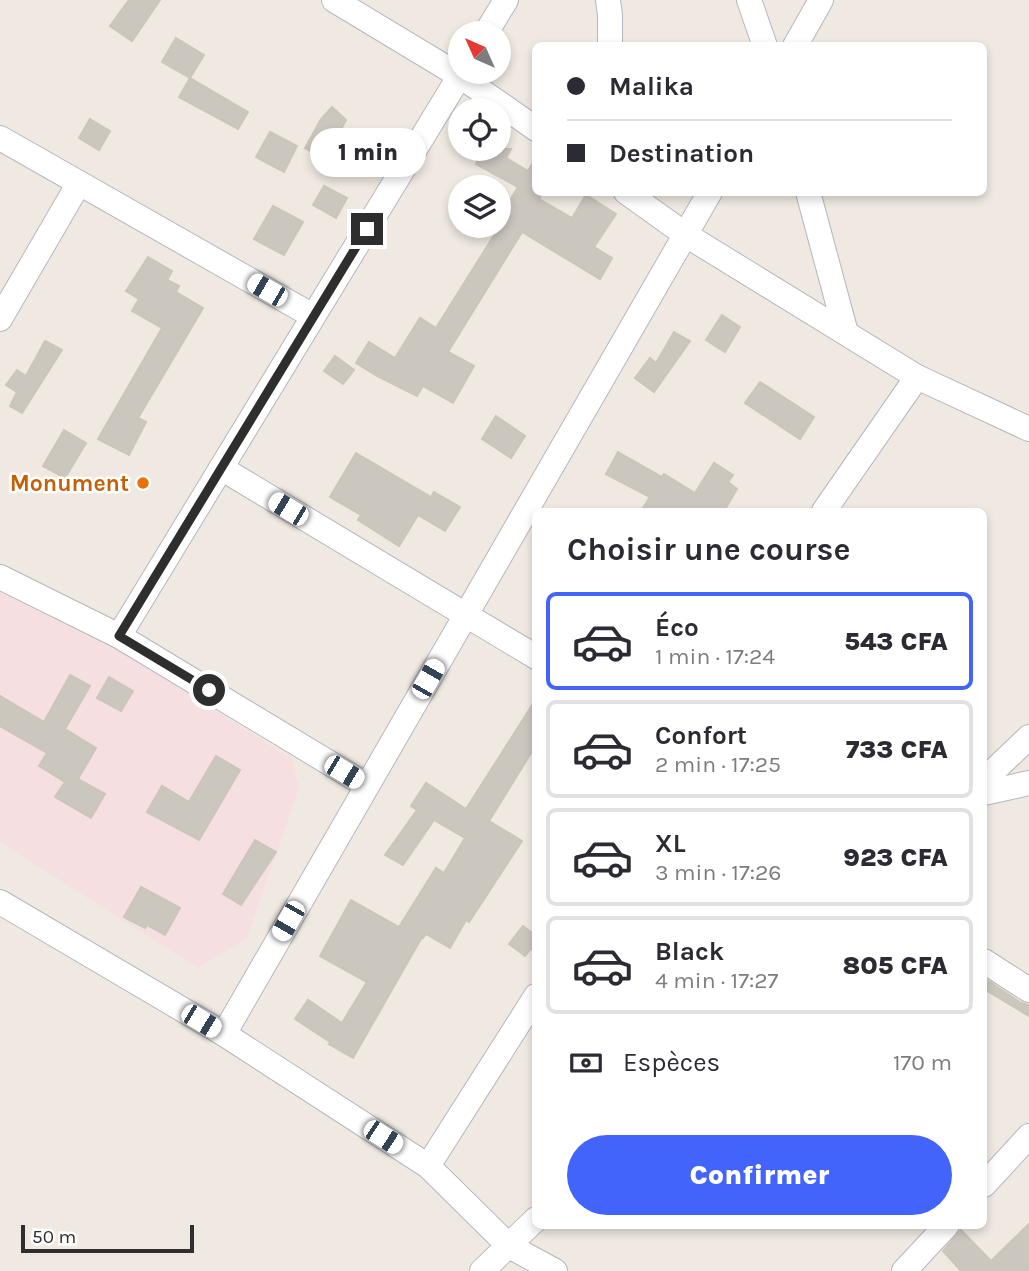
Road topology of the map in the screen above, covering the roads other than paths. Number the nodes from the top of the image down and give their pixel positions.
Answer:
1 (334, 0) edge
2 (506, 0) edge
3 (608, 0) edge
4 (749, 0) edge
5 (821, 0) edge
6 (493, 21) edge
7 (610, 42) edge
8 (764, 42) edge
9 (797, 42) edge
10 (448, 66) edge
11 (455, 84) edge
12 (475, 84) edge
13 (532, 126) edge
14 (0, 138) edge
15 (79, 183) junction
16 (632, 196) edge
17 (708, 196) edge
18 (809, 196) edge
19 (686, 235) junction
20 (313, 316) junction
21 (0, 319) edge
22 (846, 333) junction
23 (918, 377) junction
24 (1029, 429) edge
25 (221, 468) junction
26 (826, 508) edge
27 (0, 578) edge
28 (466, 616) junction
29 (119, 636) junction
30 (532, 655) edge
31 (1029, 737) edge
32 (987, 777) edge
33 (1029, 783) edge
34 (366, 785) junction
35 (987, 792) edge
36 (0, 902) edge
37 (987, 963) edge
38 (1029, 990) edge
39 (532, 1002) edge
40 (224, 1034) junction
41 (1029, 1136) edge
42 (428, 1166) junction
43 (987, 1182) edge
44 (532, 1223) edge
45 (943, 1229) edge
46 (509, 1246) junction
47 (482, 1271) edge
48 (555, 1271) edge
49 (904, 1271) edge

1 - 10 street
2 - 6 street
3 - 7 street
4 - 8 street
5 - 9 street
11 - 20 street
12 - 13 street
14 - 15 street
15 - 20 street
15 - 21 street
16 - 19 street
17 - 19 street
18 - 22 street
19 - 22 street
19 - 28 street
20 - 25 street
22 - 23 street
23 - 24 street
23 - 26 street
25 - 28 street
25 - 29 street
27 - 29 street
28 - 30 street
28 - 34 street
29 - 34 street
31 - 32 street
33 - 35 street
34 - 40 street
36 - 40 street
37 - 38 street
39 - 42 street
40 - 42 street
41 - 43 street
42 - 46 street
44 - 46 street
45 - 49 street
46 - 47 street
46 - 48 street

